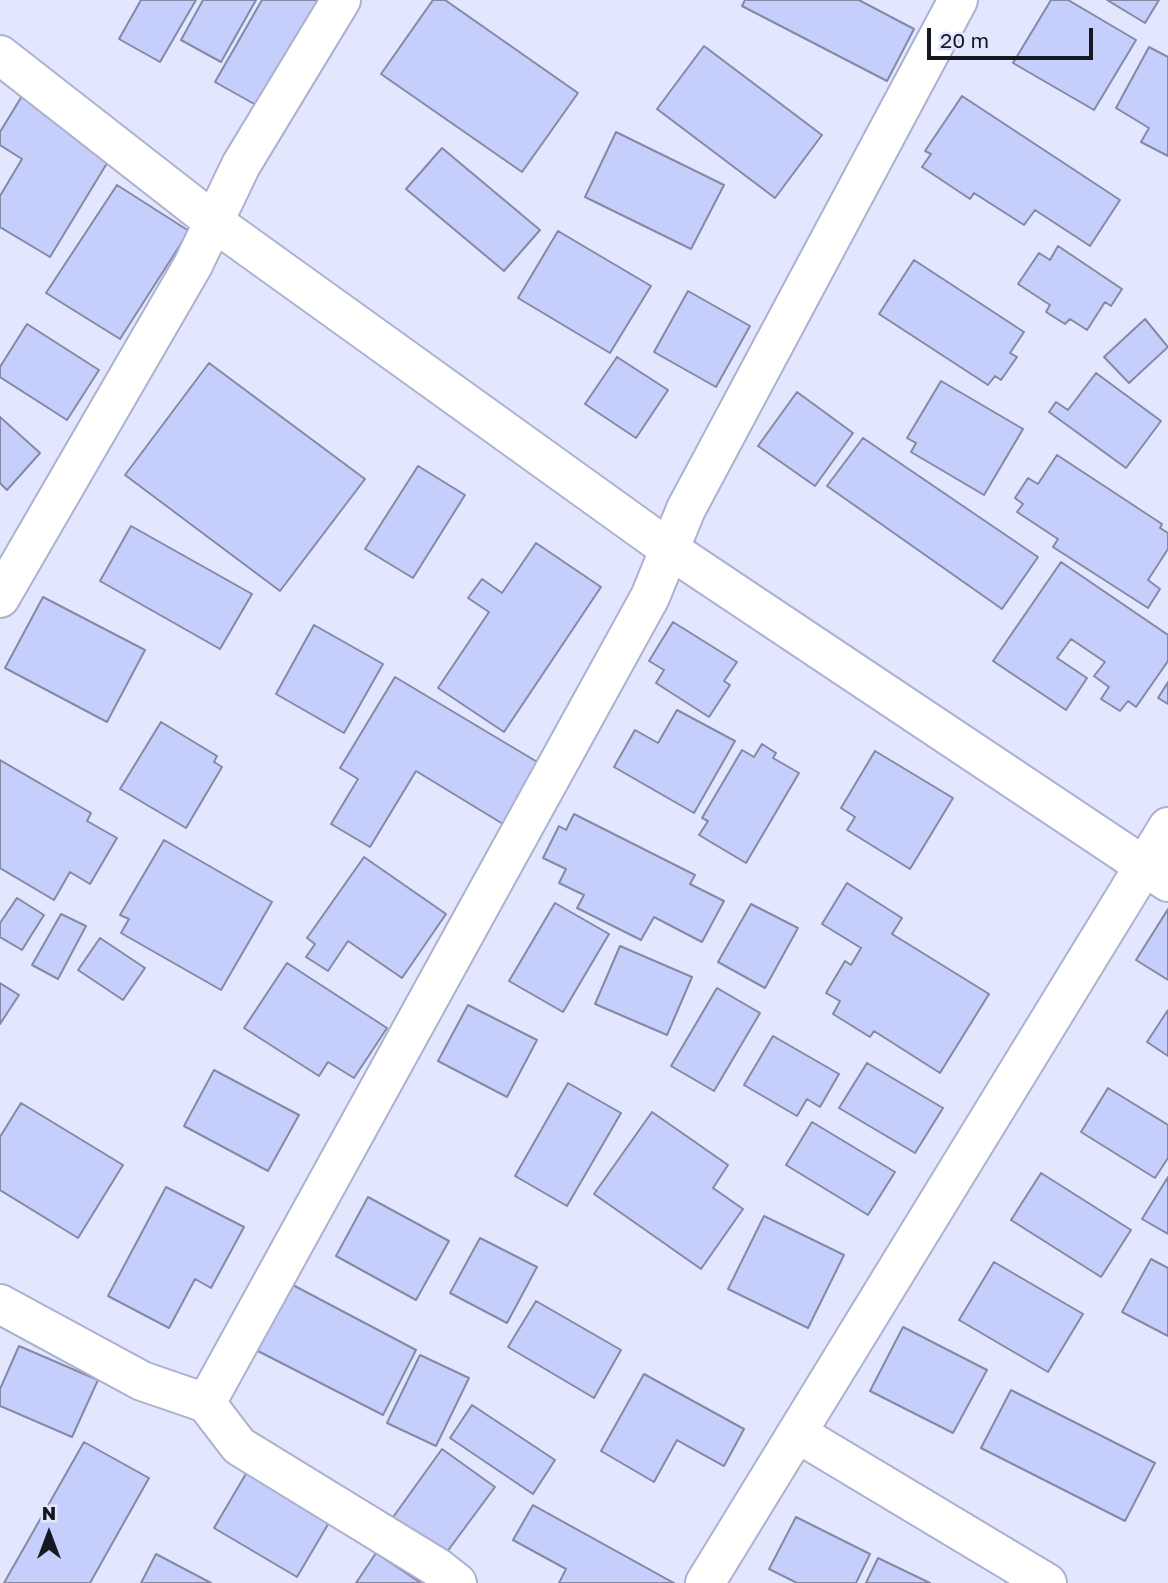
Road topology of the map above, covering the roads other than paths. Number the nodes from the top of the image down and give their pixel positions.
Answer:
1 (341, 0) edge
2 (958, 0) edge
3 (0, 55) edge
4 (214, 222) junction
5 (669, 549) junction
6 (0, 598) edge
7 (1168, 827) edge
8 (1157, 874) edge
9 (0, 1304) edge
10 (206, 1404) junction
11 (797, 1433) junction
12 (457, 1583) edge
13 (705, 1583) edge
14 (1047, 1583) edge

1 - 4 street
2 - 5 street
3 - 4 street
4 - 5 street
4 - 6 street
5 - 8 street
5 - 10 street
7 - 8 street
8 - 11 street
9 - 10 street
10 - 12 street
11 - 13 street
11 - 14 street

